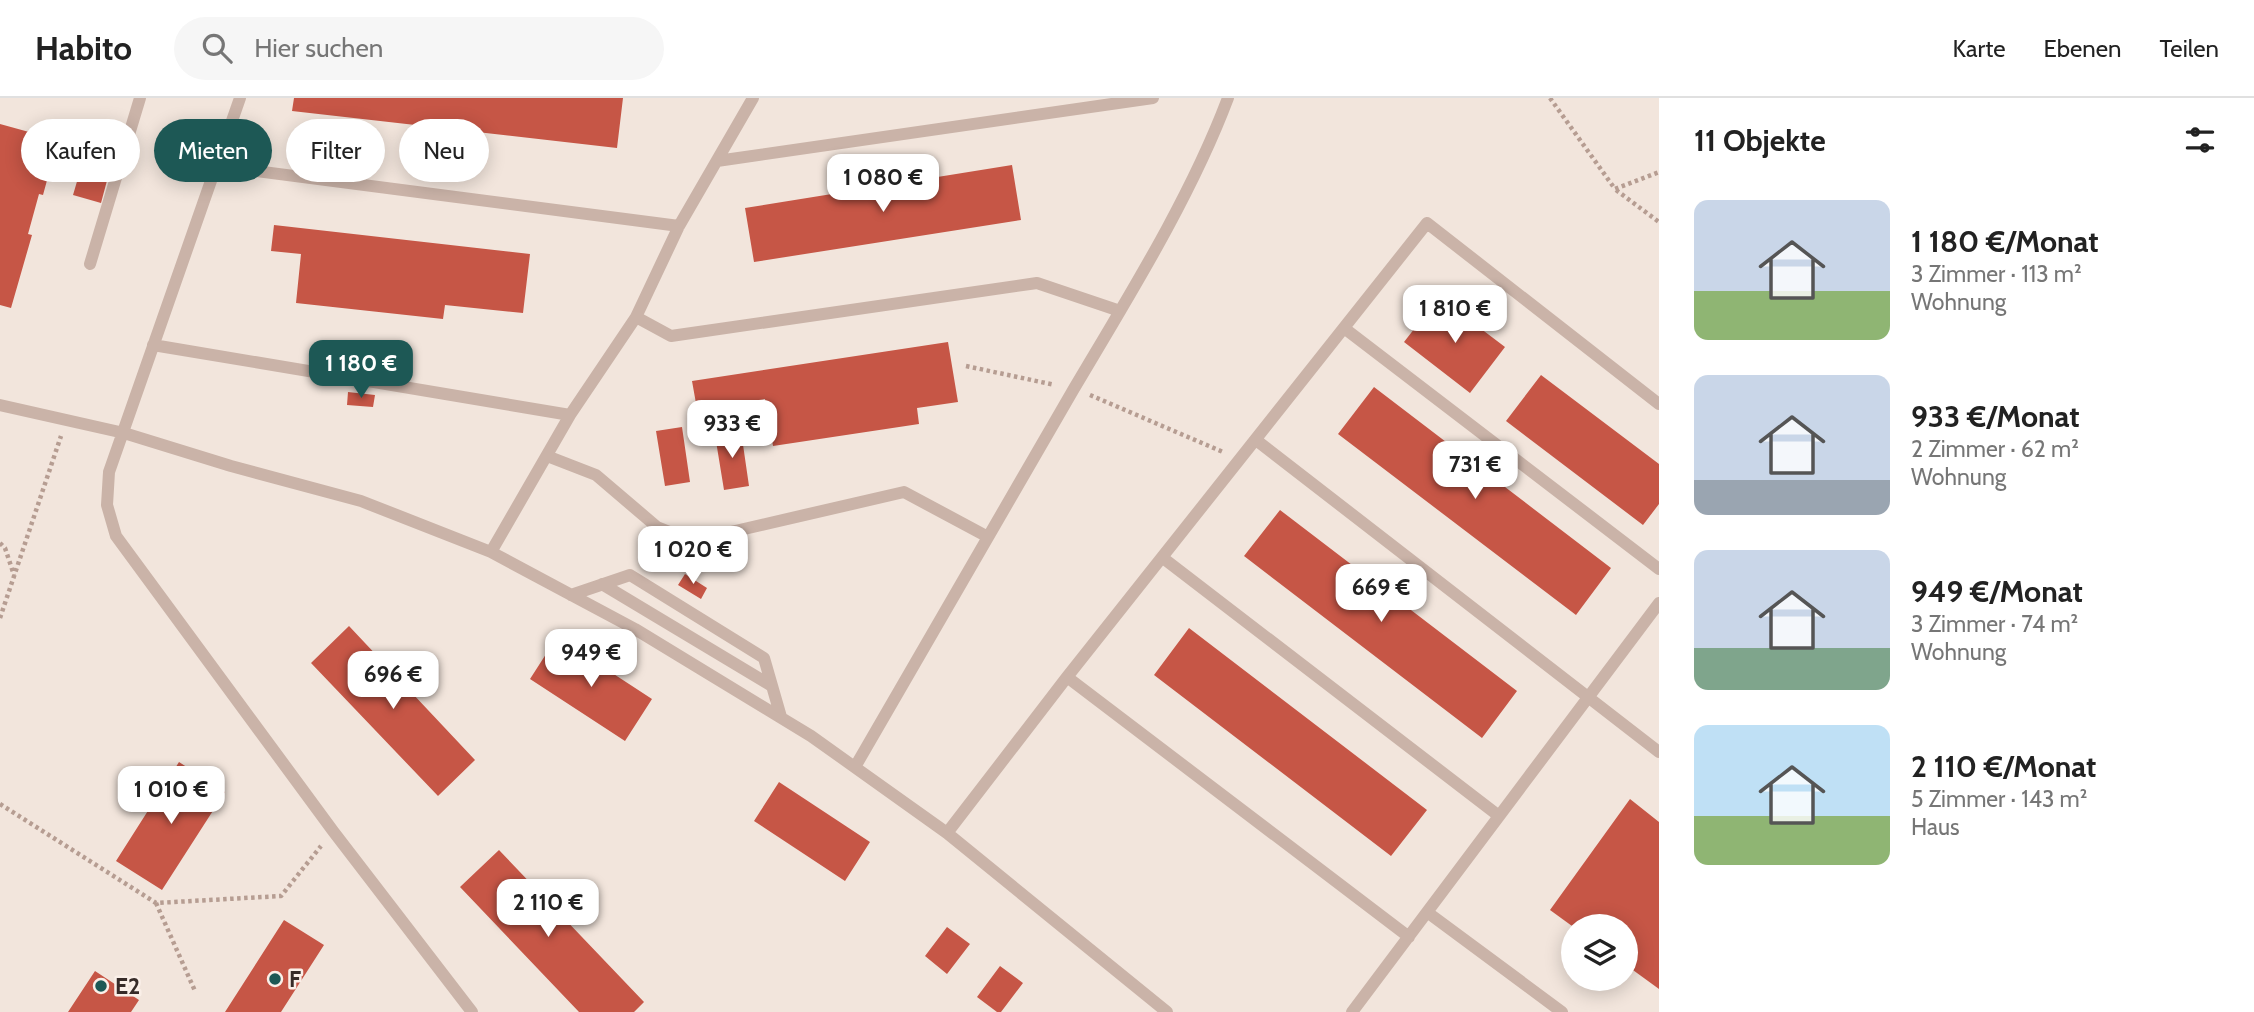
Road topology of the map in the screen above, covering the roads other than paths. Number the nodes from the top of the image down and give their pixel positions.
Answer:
1 (140, 98) edge
2 (240, 98) edge
3 (753, 98) edge
4 (1153, 98) edge
5 (1228, 98) edge
6 (233, 119) edge
7 (717, 161) junction
8 (272, 173) edge
9 (212, 182) edge
10 (680, 226) junction
11 (90, 264) dead end
12 (1120, 311) junction
13 (636, 317) junction
14 (1344, 328) junction
15 (153, 345) junction
16 (1659, 404) edge
17 (0, 405) edge
18 (570, 415) junction
19 (124, 433) junction
20 (1256, 440) junction
21 (547, 456) junction
22 (988, 537) junction
23 (491, 552) junction
24 (1163, 558) junction
25 (1659, 569) edge
26 (602, 584) junction
27 (570, 595) junction
28 (1659, 603) edge
29 (1067, 677) junction
30 (772, 687) junction
31 (1588, 698) junction
32 (781, 718) junction
33 (1659, 752) edge
34 (855, 767) junction
35 (1499, 816) junction
36 (947, 834) junction
37 (1427, 912) junction
38 (1409, 936) junction
39 (472, 1012) edge
40 (1167, 1012) edge
41 (1352, 1012) edge
42 (1562, 1012) edge

1 - 11 lane
2 - 6 lane
3 - 7 lane
4 - 7 lane
5 - 12 lane
7 - 10 lane
8 - 10 lane
9 - 15 lane
10 - 13 lane
12 - 13 lane
12 - 22 lane
13 - 18 lane
14 - 16 lane
14 - 20 lane
14 - 25 lane
15 - 18 lane
15 - 19 lane
17 - 19 lane
18 - 21 lane
19 - 23 lane
19 - 39 lane
20 - 24 lane
20 - 31 lane
21 - 22 lane
21 - 23 lane
22 - 34 lane
23 - 27 lane
24 - 29 lane
24 - 35 lane
26 - 27 lane
26 - 30 lane
26 - 30 lane
27 - 32 lane
28 - 31 lane
29 - 36 lane
29 - 38 lane
30 - 32 lane
31 - 33 lane
31 - 35 lane
32 - 34 lane
34 - 36 lane
35 - 37 lane
36 - 40 lane
37 - 38 lane
37 - 42 lane
38 - 41 lane

